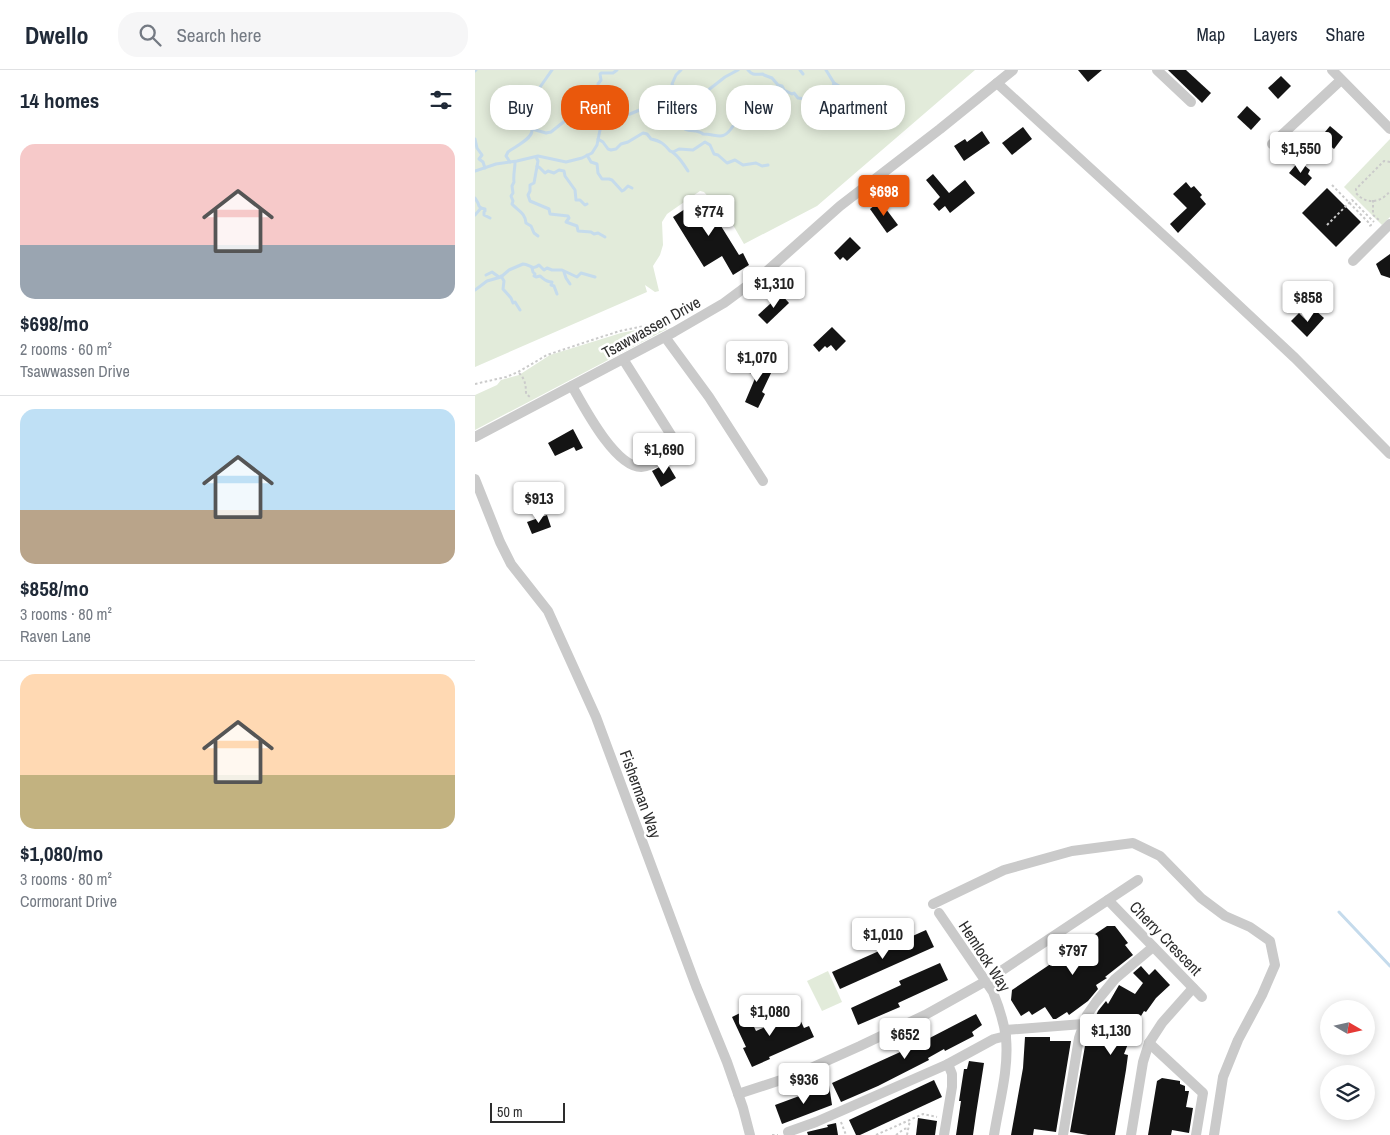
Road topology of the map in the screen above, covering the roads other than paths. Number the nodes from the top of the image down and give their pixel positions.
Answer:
1 (1013, 70) edge
2 (1157, 70) edge
3 (1332, 70) edge
4 (1341, 80) junction
5 (997, 83) junction
6 (1191, 102) dead end
7 (1390, 128) edge
8 (1272, 144) dead end
9 (1386, 223) edge
10 (1353, 261) dead end
11 (665, 337) junction
12 (623, 359) junction
13 (572, 386) junction
14 (475, 438) edge
15 (1390, 454) edge
16 (475, 479) edge
17 (763, 481) dead end
18 (1138, 880) dead end
19 (1108, 900) junction
20 (933, 904) dead end
21 (939, 913) dead end
22 (1153, 947) junction
23 (986, 982) junction
24 (1193, 988) junction
25 (1202, 997) dead end
26 (1083, 1024) junction
27 (1005, 1033) junction
28 (1149, 1042) junction
29 (948, 1064) junction
30 (738, 1094) junction
31 (808, 1130) edge
32 (783, 1133) edge
33 (750, 1135) edge
34 (945, 1135) edge
35 (995, 1135) edge
36 (1063, 1135) edge
37 (1131, 1135) edge
38 (1196, 1135) edge
39 (1214, 1135) edge

1 - 5 street, Tsawwassen Drive
2 - 6 street
3 - 4 street
4 - 7 street
4 - 8 street
5 - 11 street, Tsawwassen Drive
5 - 15 street
9 - 10 street
11 - 12 street, Tsawwassen Drive
11 - 17 street
12 - 13 street, Tsawwassen Drive
12 - 13 street
13 - 14 street, Tsawwassen Drive
16 - 30 street, Fisherman Way
18 - 19 street
19 - 22 street, Cherry Crescent
19 - 23 street
20 - 39 street
21 - 23 street, Hemlock Way
22 - 24 street, Cherry Crescent
22 - 26 street
23 - 27 street, Hemlock Way
23 - 30 street
24 - 25 street, Cherry Crescent
24 - 28 street
26 - 27 street
26 - 36 street
27 - 29 street
27 - 35 street, Hemlock Way
28 - 37 street
28 - 38 street
29 - 31 street
29 - 34 street
30 - 33 street, Fisherman Way
31 - 32 street

